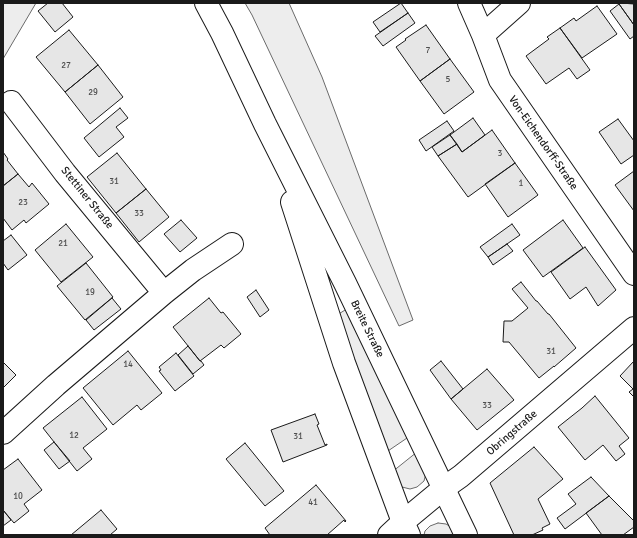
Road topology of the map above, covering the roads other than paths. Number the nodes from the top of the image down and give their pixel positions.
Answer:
1 (206, 3) edge
2 (469, 3) edge
3 (519, 3) edge
4 (483, 35) junction
5 (11, 102) dead end
6 (265, 124) junction
7 (232, 244) dead end
8 (634, 274) edge
9 (164, 294) junction
10 (634, 328) edge
11 (3, 433) edge
12 (444, 488) junction
13 (400, 531) edge
14 (466, 535) edge

1 - 6 street, Breite Straße
2 - 4 street, Von-Eichendorff-Straße
3 - 4 street
4 - 8 street, Von-Eichendorff-Straße
5 - 9 street, Stettiner Straße
6 - 12 street, Breite Straße
6 - 13 street, Breite Straße
7 - 9 street
9 - 11 street
10 - 12 street, Obringstraße
12 - 13 street, Obringstraße
12 - 14 street, Breite Straße

